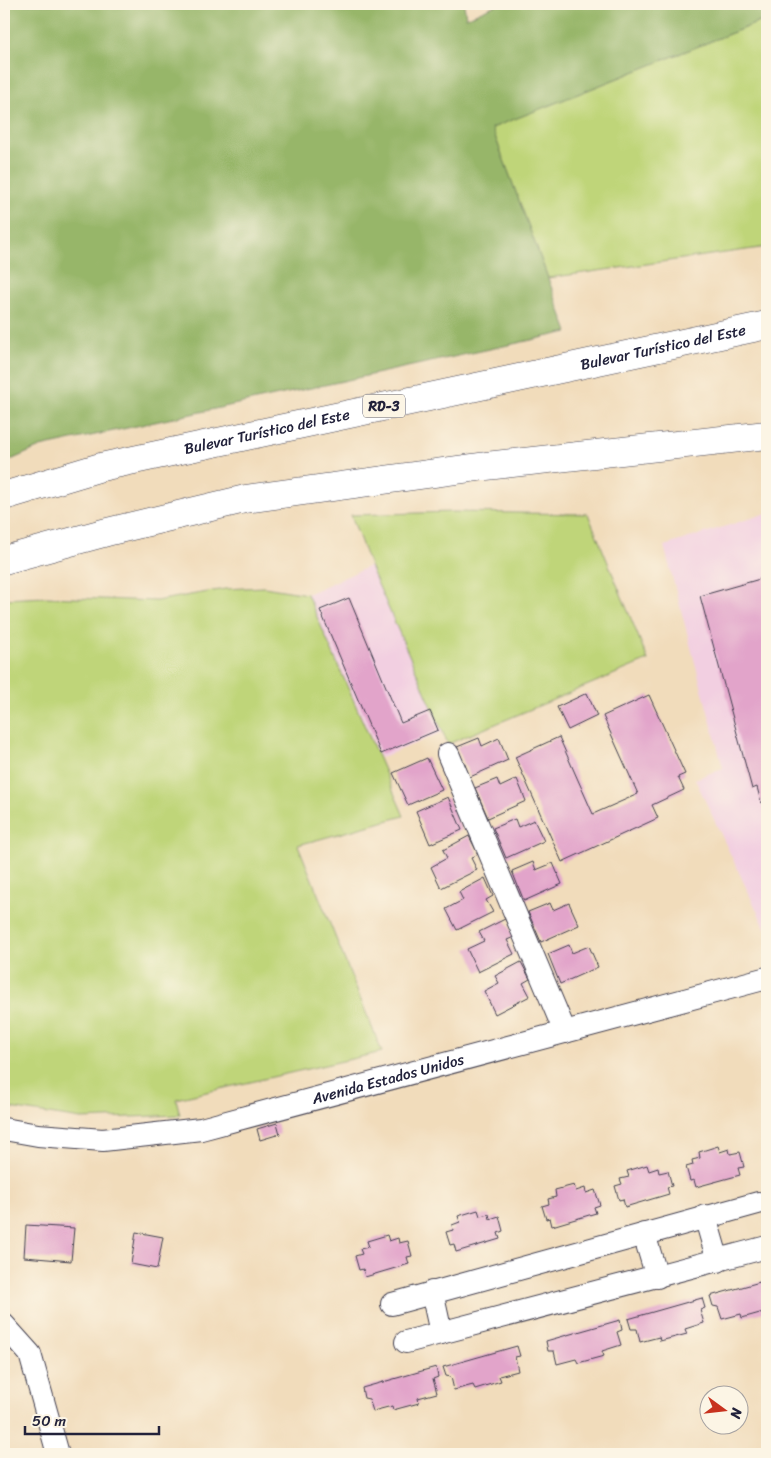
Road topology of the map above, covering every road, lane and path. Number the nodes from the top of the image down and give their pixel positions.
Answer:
1 (767, 325) edge
2 (740, 330) junction
3 (767, 336) edge
4 (767, 435) edge
5 (4, 496) edge
6 (4, 560) edge
7 (448, 754) dead end
8 (767, 978) edge
9 (565, 1032) junction
10 (4, 1129) edge
11 (758, 1203) dead end
12 (705, 1216) junction
13 (644, 1234) junction
14 (767, 1247) edge
15 (718, 1261) junction
16 (657, 1277) junction
17 (432, 1292) junction
18 (392, 1304) dead end
19 (4, 1325) edge
20 (441, 1333) junction
21 (406, 1342) dead end
22 (58, 1454) edge

1 - 2 highway, Bulevar Turístico del Este / RD-3
2 - 3 highway
2 - 5 highway, Bulevar Turístico del Este / RD-3
4 - 6 highway
7 - 9 street
8 - 9 street, Avenida Estados Unidos
9 - 10 street, Avenida Estados Unidos
11 - 12 street
12 - 13 street
12 - 15 street
13 - 16 street
13 - 17 street
14 - 15 street
15 - 16 street
16 - 20 street
17 - 18 street
17 - 20 street
19 - 22 street
20 - 21 street

